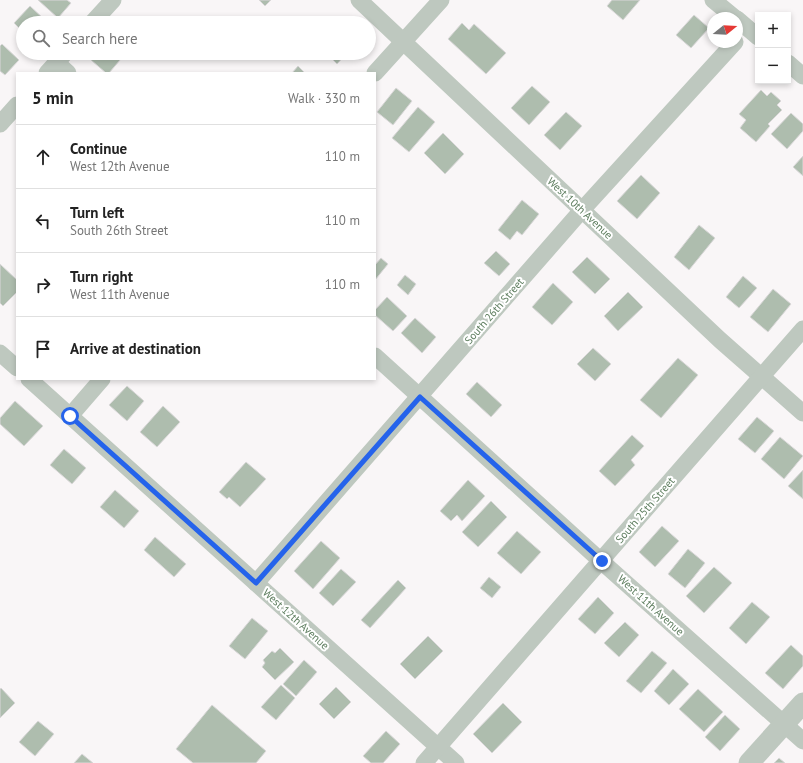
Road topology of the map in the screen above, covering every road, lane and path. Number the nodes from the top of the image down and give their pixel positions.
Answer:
1 (113, 0) edge
2 (359, 0) edge
3 (441, 0) edge
4 (712, 0) edge
5 (724, 12) edge
6 (98, 16) edge
7 (376, 16) edge
8 (376, 16) edge
9 (403, 42) junction
10 (727, 48) edge
11 (791, 66) edge
12 (376, 72) edge
13 (803, 76) edge
14 (16, 107) edge
15 (0, 124) edge
16 (582, 210) junction
17 (803, 329) edge
18 (0, 353) edge
19 (376, 357) edge
20 (16, 367) edge
21 (762, 376) junction
22 (30, 380) edge
23 (101, 380) edge
24 (420, 397) junction
25 (803, 412) edge
26 (70, 416) junction
27 (602, 561) junction
28 (256, 583) junction
29 (803, 703) edge
30 (784, 724) junction
31 (803, 741) edge
32 (438, 748) junction
33 (424, 763) edge
34 (456, 763) edge
35 (750, 763) edge

1 - 6 street
2 - 7 street, West 10th Avenue
3 - 9 street
4 - 5 street
8 - 9 street, West 10th Avenue
9 - 12 street
9 - 16 street, West 10th Avenue
10 - 16 street, South 26th Street
11 - 13 street
14 - 15 street
16 - 21 street, West 10th Avenue
16 - 24 street, South 26th Street
17 - 21 street, South 25th Street
18 - 20 street
19 - 24 street, West 11th Avenue
21 - 25 street, West 10th Avenue
21 - 27 street, South 25th Street
22 - 26 street, West 12th Avenue
23 - 26 street
24 - 27 street, West 11th Avenue
24 - 28 street, South 26th Street
26 - 28 street, West 12th Avenue
27 - 30 street, West 11th Avenue
27 - 32 street, South 25th Street
28 - 32 street, West 12th Avenue
29 - 30 street
30 - 31 street, West 11th Avenue
30 - 35 street
32 - 33 street, South 25th Street
32 - 34 street, West 12th Avenue

